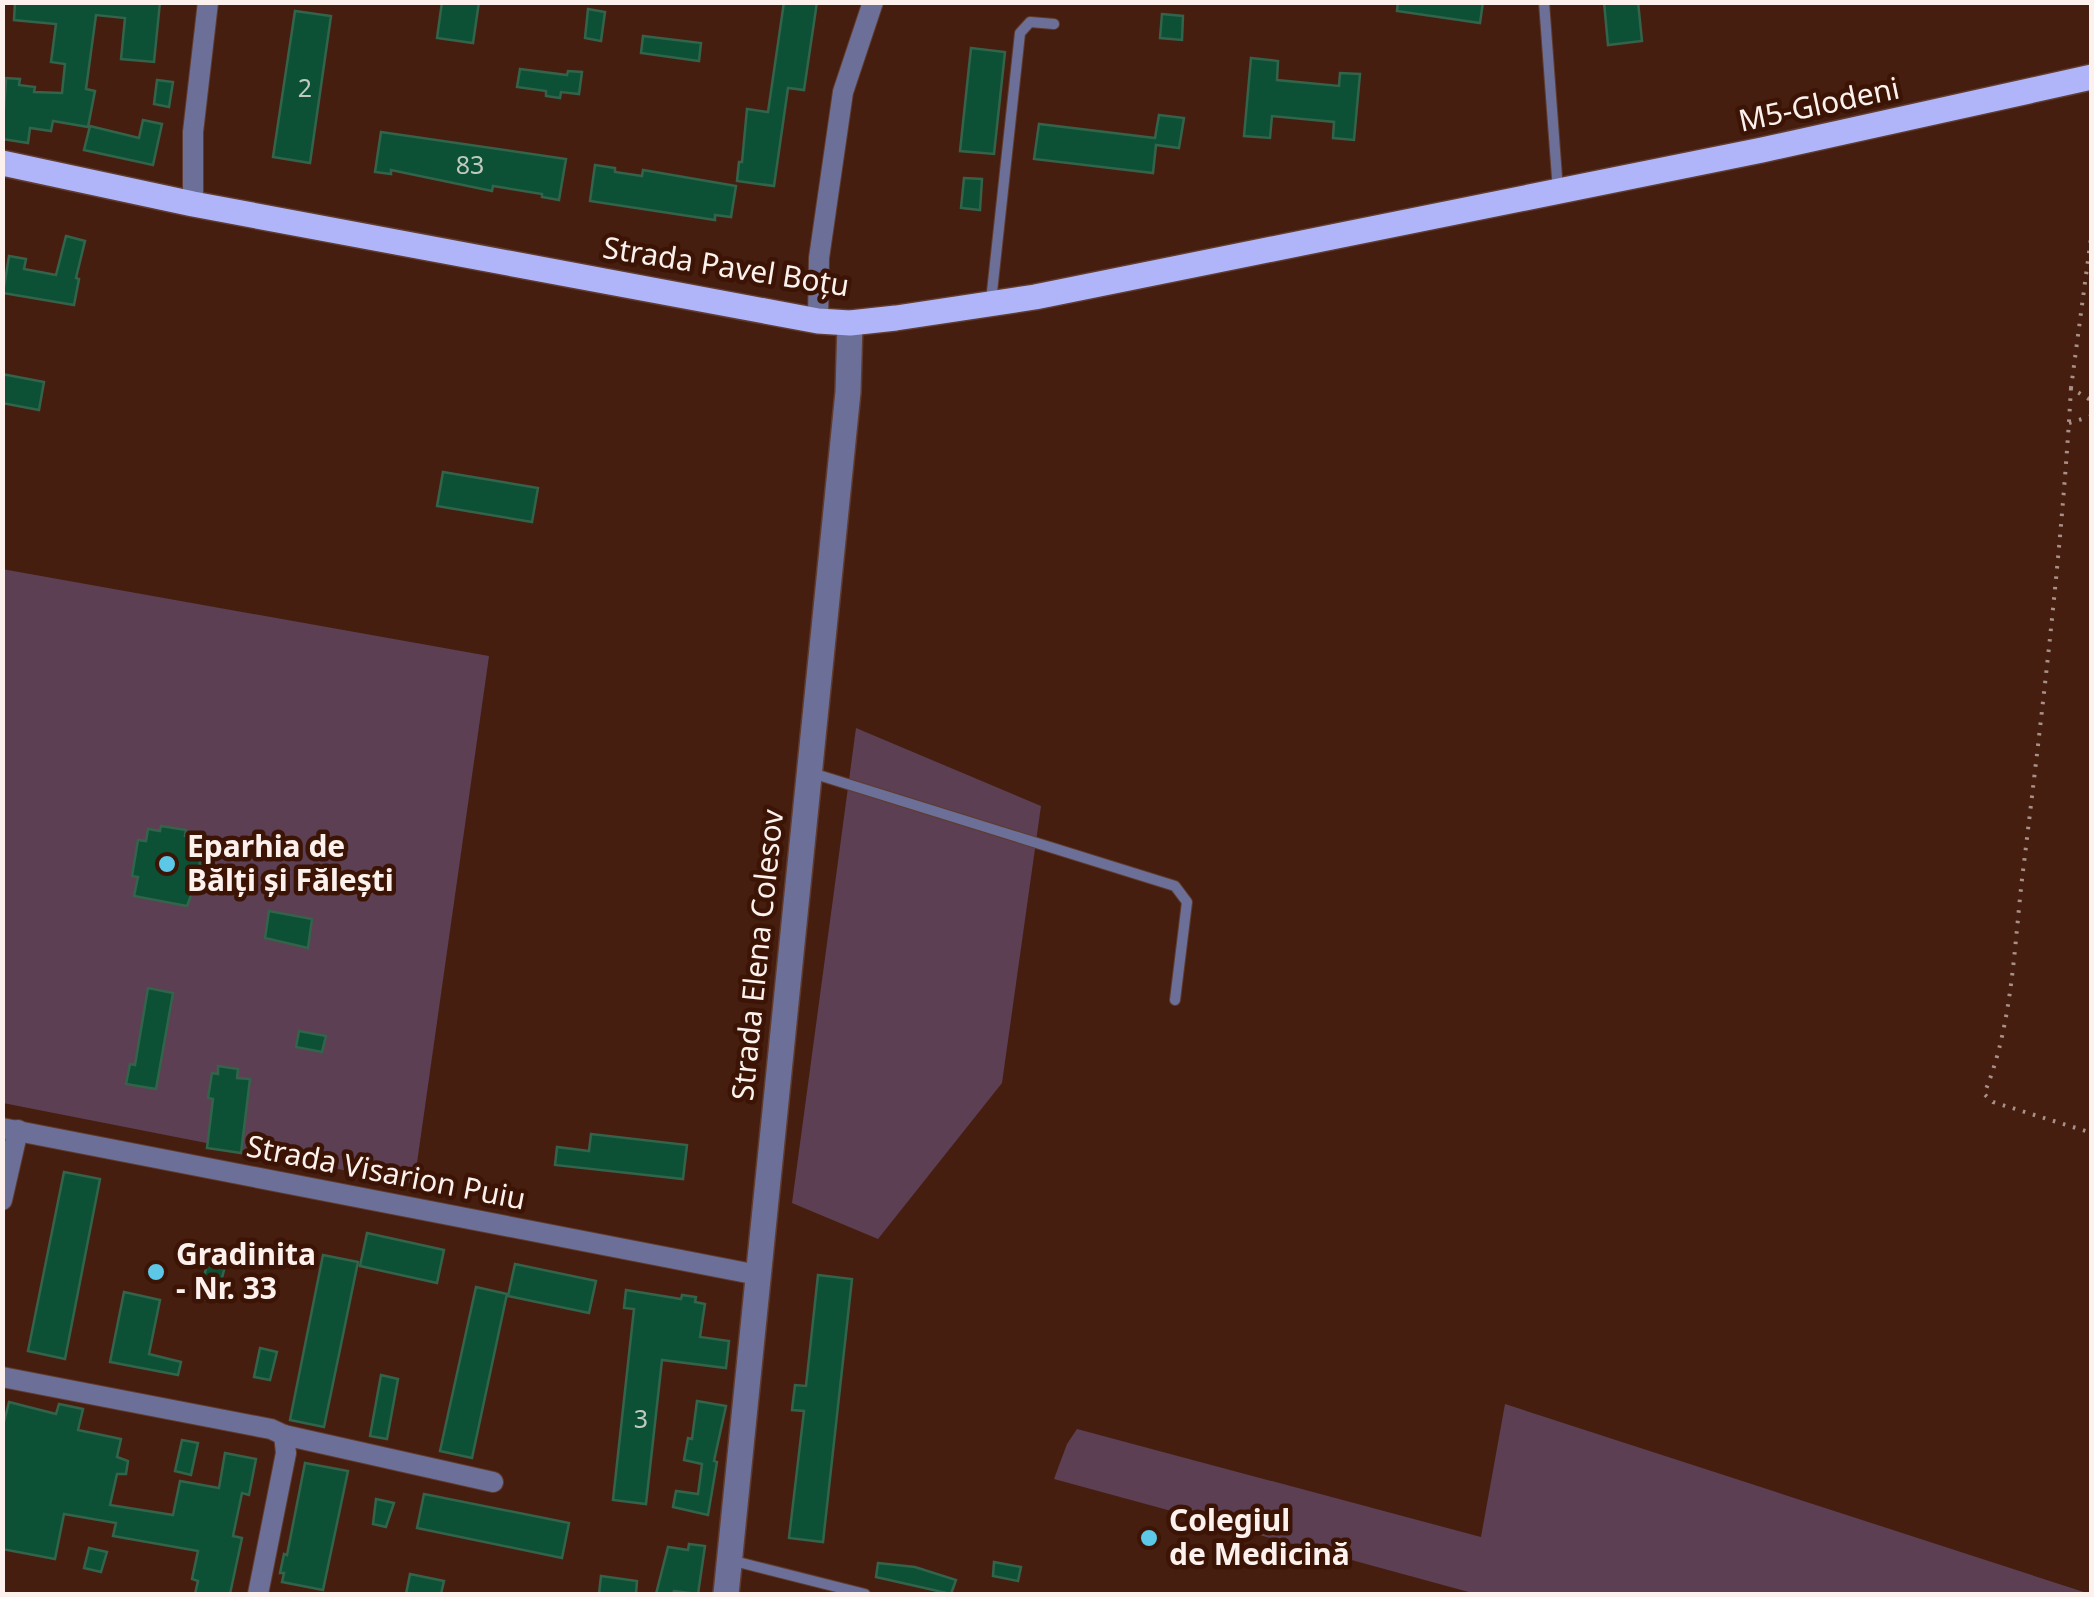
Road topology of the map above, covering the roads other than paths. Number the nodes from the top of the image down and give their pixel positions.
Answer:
1 (208, 2) edge
2 (874, 2) edge
3 (1544, 2) edge
4 (1054, 24) dead end
5 (2092, 77) edge
6 (2, 163) edge
7 (1558, 192) junction
8 (193, 204) junction
9 (991, 304) junction
10 (818, 321) junction
11 (850, 322) junction
12 (810, 772) junction
13 (1174, 1000) dead end
14 (10, 1129) edge
15 (2, 1200) edge
16 (758, 1275) junction
17 (2, 1377) edge
18 (284, 1435) junction
19 (493, 1482) dead end
20 (730, 1560) junction
21 (258, 1594) edge
22 (726, 1594) edge
23 (865, 1594) edge

1 - 8 street
2 - 10 street
3 - 7 lane
4 - 9 lane
5 - 7 main road, M5-Glodeni
6 - 8 main road, Strada Pavel Boțu
7 - 9 main road, Strada Pavel Boțu
8 - 10 main road, Strada Pavel Boțu
9 - 11 main road, Strada Pavel Boțu
10 - 11 main road, Strada Pavel Boțu
11 - 12 street, Strada Elena Colesov
12 - 13 lane
12 - 16 street, Strada Elena Colesov
14 - 15 street
14 - 16 street, Strada Visarion Puiu
16 - 20 street, Strada Elena Colesov
17 - 18 street
18 - 19 street
18 - 21 street
20 - 22 street, Strada Elena Colesov
20 - 23 lane

